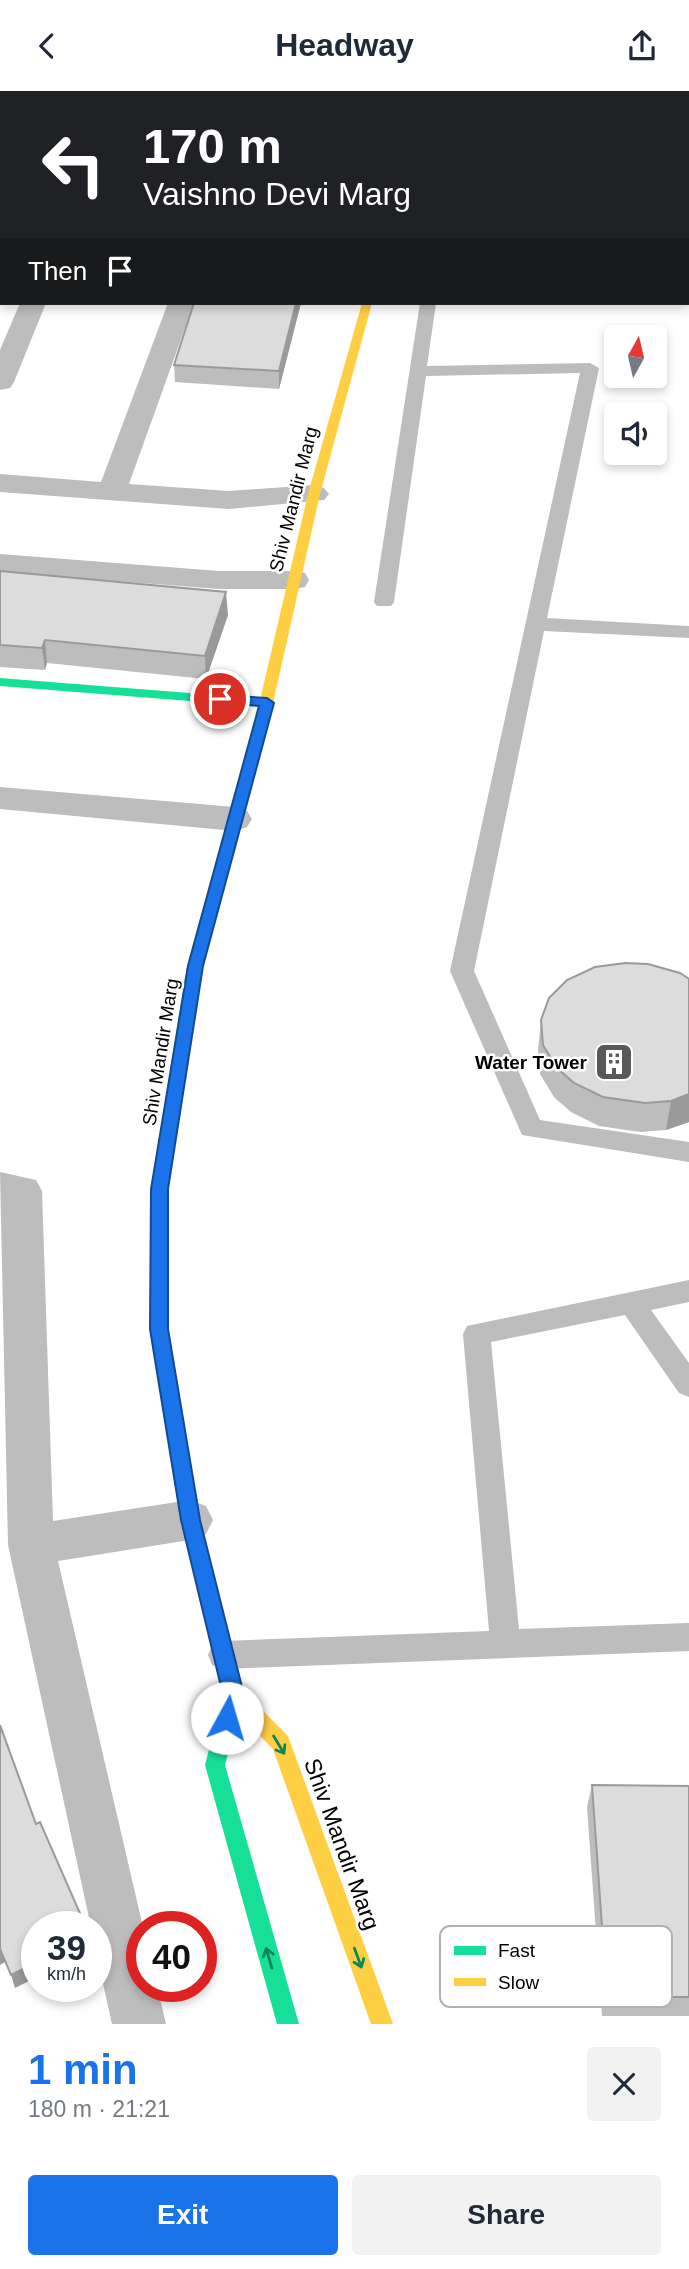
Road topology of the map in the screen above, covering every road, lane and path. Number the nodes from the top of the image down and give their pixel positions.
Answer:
1 (180, 305) edge
2 (366, 305) edge
3 (428, 305) edge
4 (19, 315) edge
5 (418, 371) junction
6 (0, 382) edge
7 (0, 483) edge
8 (112, 491) junction
9 (314, 494) junction
10 (0, 563) edge
11 (294, 580) junction
12 (384, 602) dead end
13 (536, 624) junction
14 (689, 632) edge
15 (0, 682) edge
16 (267, 703) junction
17 (0, 798) edge
18 (235, 819) junction
19 (689, 1152) edge
20 (0, 1188) edge
21 (689, 1291) edge
22 (631, 1302) junction
23 (689, 1385) edge
24 (190, 1520) junction
25 (31, 1545) junction
26 (689, 1637) edge
27 (505, 1643) junction
28 (223, 1655) junction
29 (233, 1695) junction
30 (139, 2024) edge
31 (288, 2024) edge
32 (382, 2024) edge

1 - 8 street
2 - 9 street, Shiv Mandir Marg
3 - 5 lane
4 - 6 street
5 - 12 lane
5 - 13 lane
7 - 8 street
8 - 9 street
9 - 11 street, Shiv Mandir Marg
10 - 11 street
11 - 16 street, Shiv Mandir Marg
13 - 14 lane
13 - 19 lane
15 - 16 street
16 - 18 street, Shiv Mandir Marg
17 - 18 street
18 - 24 street, Shiv Mandir Marg
20 - 25 street
21 - 22 lane
22 - 23 lane
22 - 27 lane
24 - 25 street
24 - 28 street, Shiv Mandir Marg
25 - 30 street
26 - 27 lane
27 - 28 lane
28 - 29 street, Shiv Mandir Marg
31 -> 29 street, Shiv Mandir Marg
29 -> 32 street, Shiv Mandir Marg

